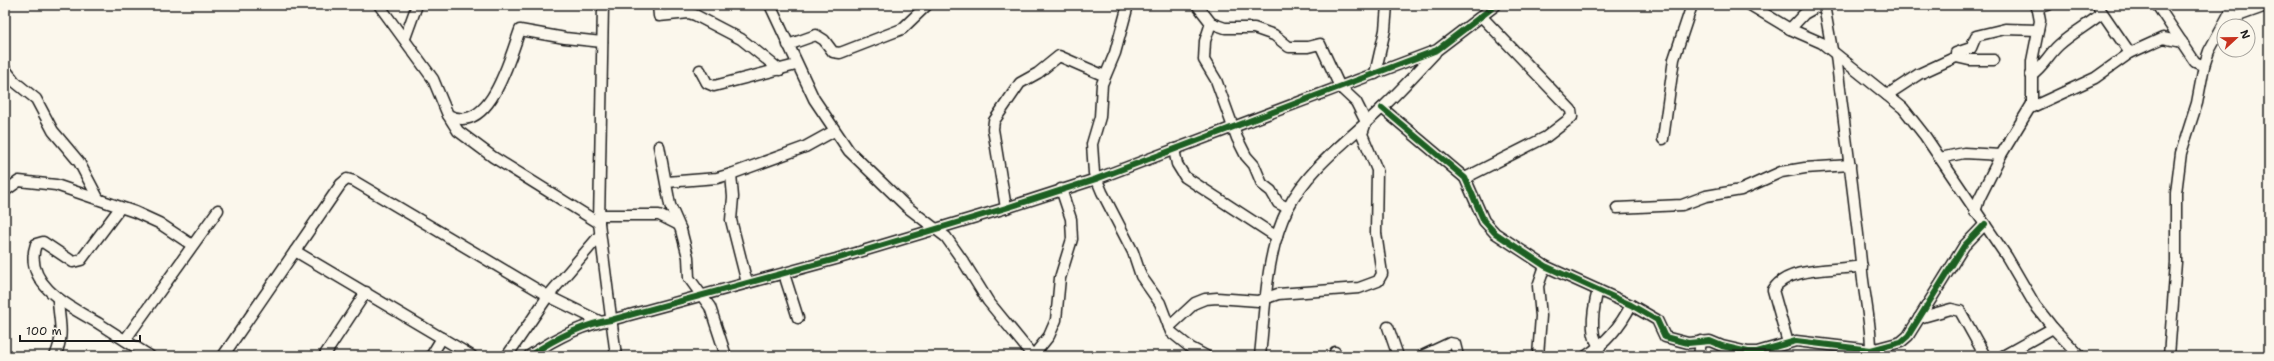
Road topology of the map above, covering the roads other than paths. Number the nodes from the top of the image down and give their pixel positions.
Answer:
1 (379, 5) edge
2 (416, 5) edge
3 (602, 5) edge
4 (658, 5) edge
5 (770, 5) edge
6 (927, 5) edge
7 (1128, 5) edge
8 (1197, 5) edge
9 (1386, 5) edge
10 (1496, 5) edge
11 (1692, 5) edge
12 (1750, 5) edge
13 (1820, 5) edge
14 (1824, 5) edge
15 (2048, 5) edge
16 (2157, 5) edge
17 (2234, 5) edge
18 (2269, 5) edge
19 (2037, 6) edge
20 (2099, 9) edge
21 (1482, 17) junction
22 (2228, 18) edge
23 (2233, 18) edge
24 (1211, 23) junction
25 (1790, 29) junction
26 (2038, 30) junction
27 (405, 38) junction
28 (2216, 39) edge
29 (602, 42) junction
30 (2182, 42) junction
31 (788, 45) junction
32 (1437, 50) junction
33 (1834, 53) junction
34 (2130, 53) junction
35 (1956, 57) junction
36 (1994, 60) dead end
37 (796, 65) junction
38 (2204, 66) junction
39 (5, 69) edge
40 (700, 70) dead end
41 (780, 70) junction
42 (1375, 74) junction
43 (2031, 75) junction
44 (1104, 76) junction
45 (1340, 88) junction
46 (1887, 95) junction
47 (1382, 108) junction
48 (2030, 108) junction
49 (448, 116) junction
50 (1366, 122) junction
51 (1233, 127) junction
52 (834, 131) junction
53 (1663, 139) dead end
54 (659, 146) dead end
55 (1174, 149) junction
56 (2000, 155) junction
57 (1940, 158) junction
58 (1850, 165) junction
59 (731, 174) junction
60 (1096, 178) junction
61 (1465, 178) junction
62 (667, 182) junction
63 (1062, 189) junction
64 (5, 191) edge
65 (98, 198) junction
66 (120, 208) junction
67 (1006, 208) junction
68 (1288, 208) junction
69 (1617, 208) dead end
70 (218, 210) dead end
71 (1975, 212) junction
72 (599, 219) junction
73 (677, 224) junction
74 (1985, 224) junction
75 (935, 230) junction
76 (600, 235) junction
77 (1277, 237) junction
78 (192, 245) junction
79 (295, 251) junction
80 (1545, 266) junction
81 (1862, 266) junction
82 (784, 274) junction
83 (747, 283) junction
84 (1598, 290) junction
85 (366, 292) junction
86 (703, 295) junction
87 (548, 296) junction
88 (1266, 298) junction
89 (58, 300) junction
90 (1631, 305) junction
91 (798, 318) dead end
92 (1920, 318) junction
93 (611, 320) junction
94 (599, 321) junction
95 (1168, 327) junction
96 (1388, 327) dead end
97 (2053, 328) junction
98 (442, 338) junction
99 (125, 340) junction
100 (1701, 341) junction
101 (1788, 343) junction
102 (1600, 347) junction
103 (1871, 353) edge
104 (55, 356) edge
105 (150, 356) edge
106 (223, 356) edge
107 (324, 356) edge
108 (430, 356) edge
109 (472, 356) edge
110 (507, 356) edge
111 (529, 356) edge
112 (616, 356) edge
113 (726, 356) edge
114 (1033, 356) edge
115 (1206, 356) edge
116 (1260, 356) edge
117 (1398, 356) edge
118 (1422, 356) edge
119 (1458, 356) edge
120 (1538, 356) edge
121 (1586, 356) edge
122 (1699, 356) edge
123 (1984, 356) edge
124 (2003, 356) edge
125 (2080, 356) edge
126 (2169, 356) edge

1 - 27 street
2 - 27 street
3 - 29 street
4 - 41 street
5 - 31 street
6 - 31 street
7 - 44 street
8 - 24 street
9 - 42 street
10 - 21 street
11 - 53 street
12 - 25 street
13 - 25 street
14 - 33 street
15 - 19 street
16 - 30 street
17 - 22 street
18 - 23 street
19 - 26 street
20 - 34 street
20 - 43 street
21 - 32 street
21 - 61 street
24 - 45 street
24 - 51 street
25 - 33 street
26 - 35 street
26 - 43 street
27 - 49 street
28 - 38 street
29 - 49 street
29 - 72 street
30 - 34 street
30 - 38 street
31 - 37 street
32 - 42 street
32 - 47 street
33 - 46 street
33 - 58 street
34 - 48 street
35 - 36 street
35 - 46 street
37 - 41 street
37 - 52 street
38 - 126 street
39 - 65 street
40 - 41 street
42 - 45 street
43 - 48 street
44 - 60 street
44 - 67 street
45 - 50 street
45 - 51 street
46 - 57 street
47 - 50 street
47 - 61 street
48 - 56 street
49 - 72 street
50 - 68 street
50 - 88 street
51 - 55 street
51 - 68 street
52 - 59 street
52 - 75 street
54 - 62 street
55 - 60 street
55 - 77 street
56 - 57 street
56 - 71 street
57 - 71 street
58 - 69 street
58 - 81 street
59 - 62 street
59 - 83 street
60 - 63 street
60 - 95 street
61 - 80 street
62 - 73 street
63 - 67 street
63 - 114 street
64 - 65 street
65 - 66 street
66 - 78 street
66 - 89 street
67 - 75 street
68 - 77 street
70 - 78 street
71 - 74 street
72 - 73 street
72 - 76 street
73 - 86 street
74 - 92 street
74 - 97 street
75 - 82 street
75 - 114 street
76 - 87 street
76 - 93 street
77 - 88 street
78 - 99 street
79 - 85 street
79 - 87 street
79 - 106 street
80 - 84 street
80 - 120 street
81 - 101 street
81 - 103 street
82 - 83 street
82 - 91 street
83 - 86 street
84 - 90 street
84 - 102 street
85 - 98 street
85 - 107 street
86 - 93 street
86 - 113 street
87 - 94 street
87 - 110 street
88 - 95 street
88 - 116 street
89 - 99 street
89 - 104 street
90 - 100 street
90 - 102 street
92 - 103 street
92 - 123 street
93 - 94 street
93 - 112 street
94 - 111 street
95 - 115 street
96 - 117 street
97 - 124 street
97 - 125 street
98 - 108 street
98 - 109 street
99 - 105 street
100 - 101 street
100 - 122 street
101 - 103 street
102 - 121 street
118 - 119 street

